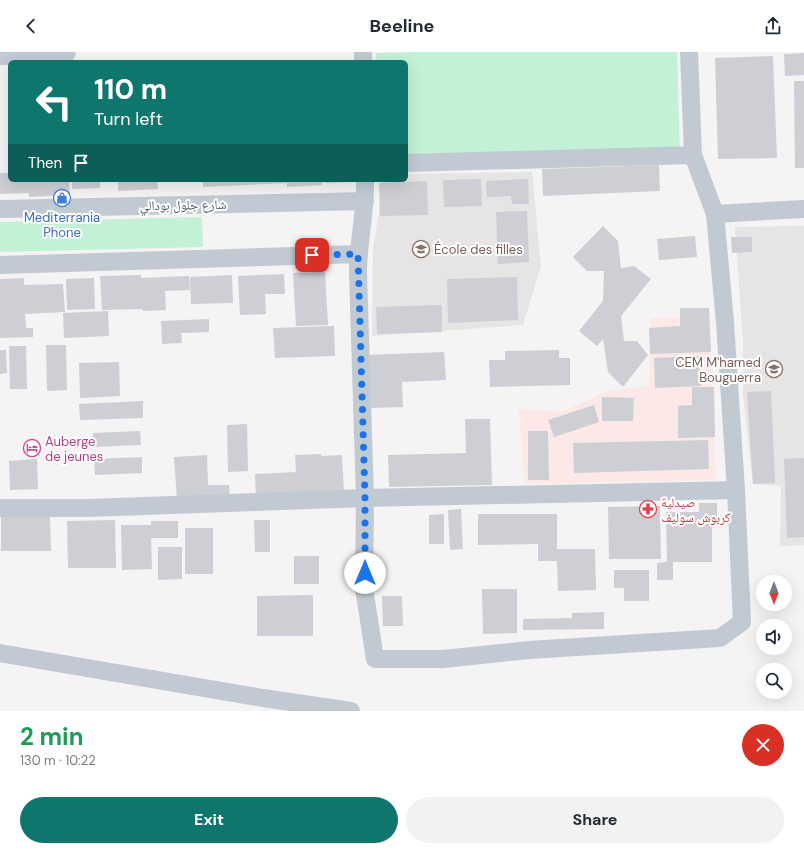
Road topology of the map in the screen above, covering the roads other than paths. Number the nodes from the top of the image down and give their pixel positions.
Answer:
1 (65, 52) edge
2 (689, 52) edge
3 (0, 54) edge
4 (693, 155) junction
5 (408, 163) edge
6 (365, 182) edge
7 (366, 201) junction
8 (0, 209) edge
9 (804, 209) edge
10 (715, 214) junction
11 (358, 254) junction
12 (0, 265) edge
13 (736, 490) junction
14 (365, 498) junction
15 (0, 508) edge
16 (0, 653) edge
17 (351, 711) edge

1 - 3 main road
2 - 4 street
4 - 5 street
4 - 10 street
6 - 7 street
7 - 8 street, شارع جلول بودالي
7 - 11 street
9 - 10 street
10 - 13 street
11 - 12 street
11 - 14 street
13 - 14 street
13 - 14 street
14 - 15 street
16 - 17 street

